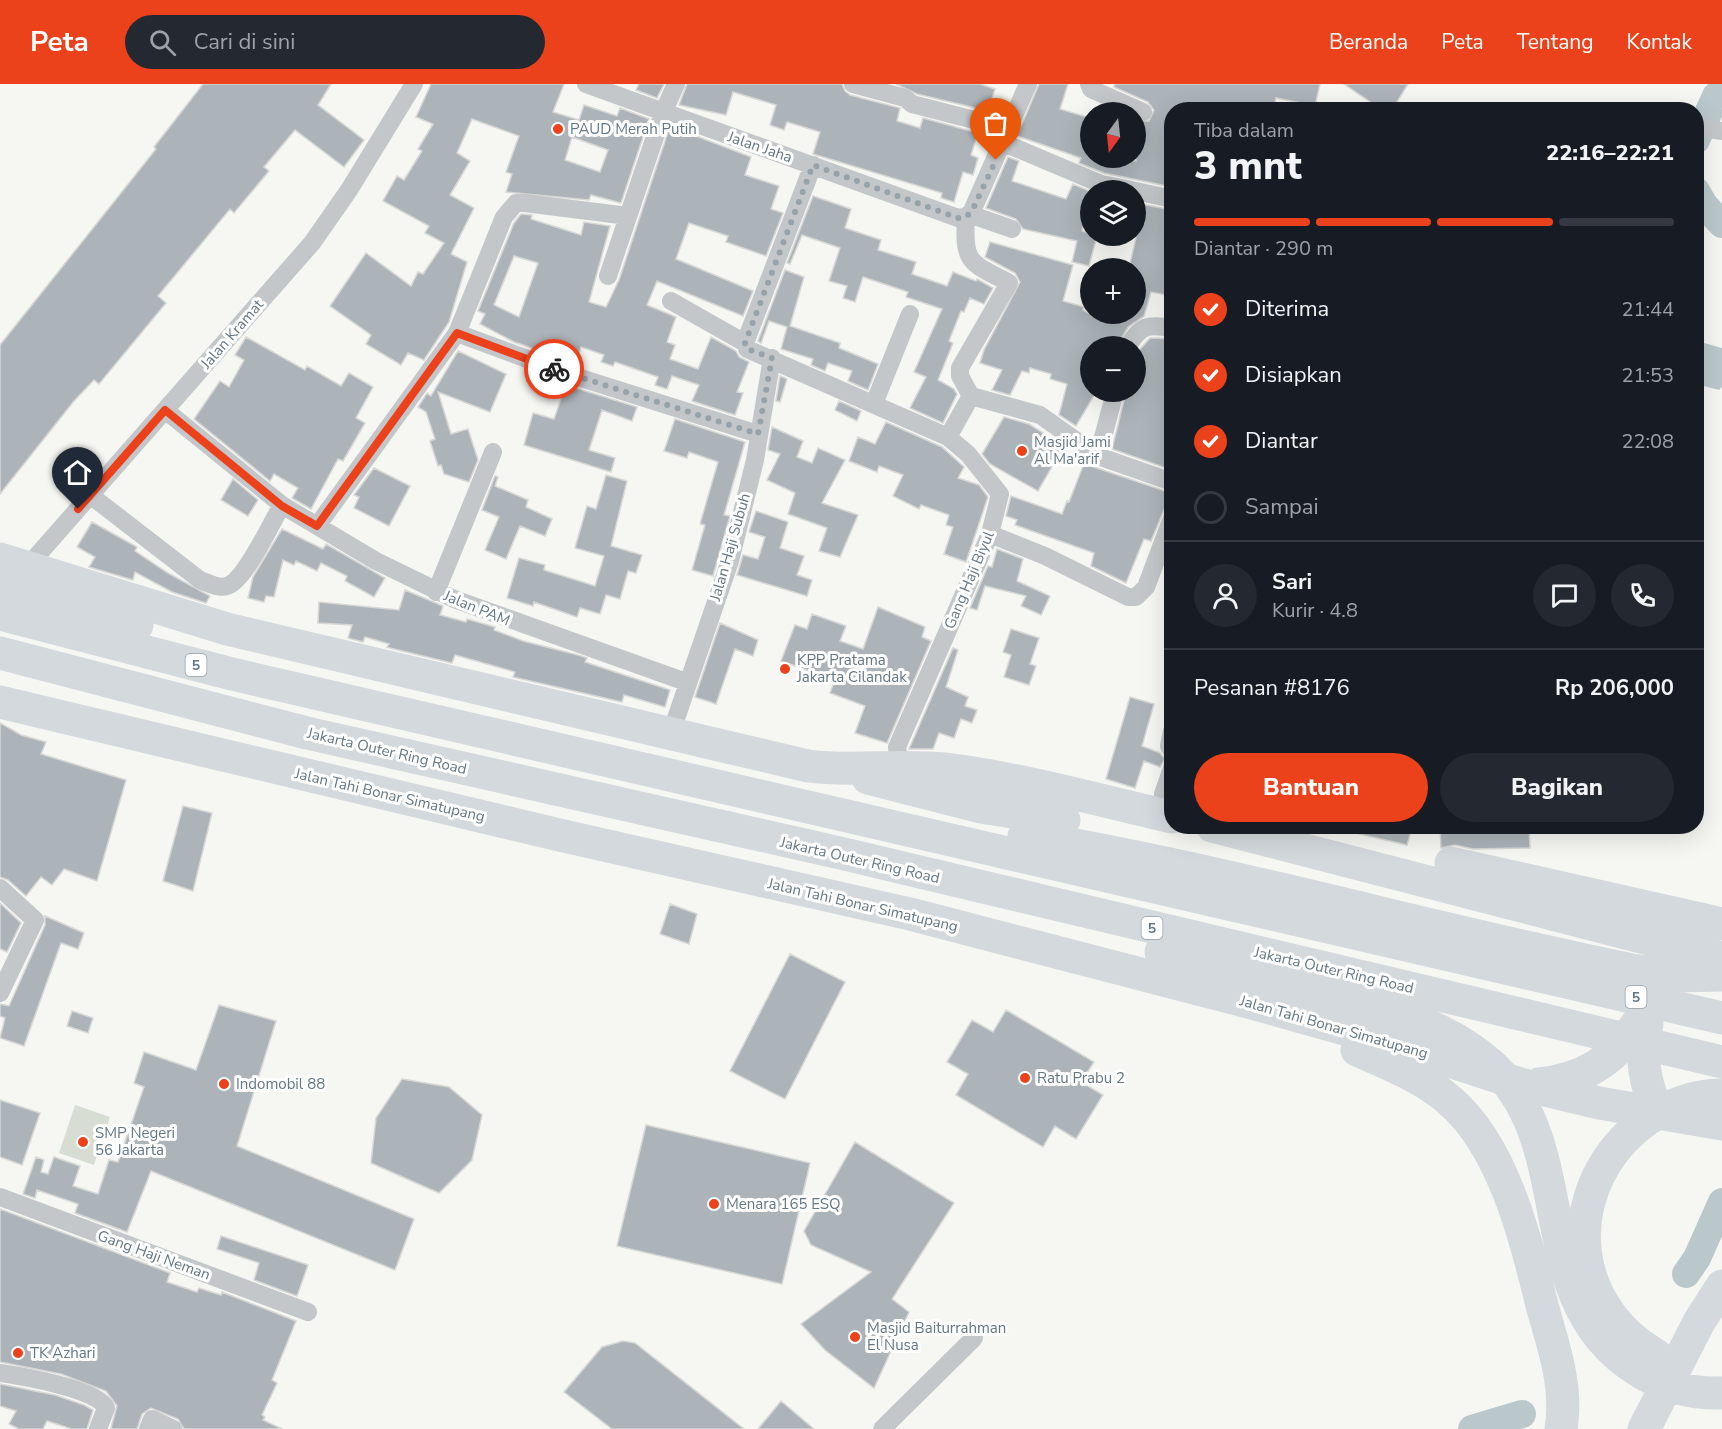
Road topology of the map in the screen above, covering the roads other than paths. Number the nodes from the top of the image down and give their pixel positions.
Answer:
1 (414, 84) edge
2 (586, 84) edge
3 (676, 84) edge
4 (853, 84) edge
5 (1028, 84) edge
6 (1089, 84) edge
7 (1120, 102) edge
8 (663, 113) junction
9 (1704, 128) edge
10 (1721, 130) edge
11 (1006, 136) junction
12 (813, 165) junction
13 (1093, 180) edge
14 (1146, 194) edge
15 (1164, 197) edge
16 (628, 216) junction
17 (967, 216) junction
18 (1012, 229) dead end
19 (608, 276) dead end
20 (671, 301) dead end
21 (910, 314) dead end
22 (1164, 327) edge
23 (457, 333) junction
24 (1134, 336) edge
25 (745, 343) junction
26 (772, 358) junction
27 (971, 396) junction
28 (1112, 402) edge
29 (874, 404) junction
30 (165, 410) junction
31 (758, 434) junction
32 (948, 437) junction
33 (494, 452) dead end
34 (1098, 456) junction
35 (1164, 479) edge
36 (90, 495) junction
37 (282, 506) junction
38 (317, 526) junction
39 (990, 534) junction
40 (1164, 539) edge
41 (13, 563) edge
42 (0, 585) edge
43 (436, 592) junction
44 (0, 614) edge
45 (0, 653) edge
46 (0, 678) edge
47 (686, 682) junction
48 (0, 702) edge
49 (670, 732) junction
50 (580, 755) junction
51 (900, 766) junction
52 (838, 770) junction
53 (521, 781) junction
54 (1164, 793) edge
55 (876, 822) junction
56 (1244, 834) edge
57 (1334, 834) edge
58 (980, 846) junction
59 (840, 854) junction
60 (971, 885) junction
61 (0, 888) edge
62 (1577, 892) junction
63 (1722, 924) edge
64 (1490, 938) junction
65 (1722, 944) edge
66 (1722, 958) edge
67 (1722, 975) edge
68 (1311, 978) junction
69 (1658, 987) junction
70 (0, 993) edge
71 (1252, 1003) junction
72 (1722, 1018) edge
73 (1722, 1062) edge
74 (1520, 1084) junction
75 (1722, 1095) edge
76 (1665, 1115) junction
77 (1722, 1124) edge
78 (0, 1197) edge
79 (1722, 1286) edge
80 (309, 1312) dead end
81 (974, 1338) dead end
82 (1722, 1371) edge
83 (0, 1373) edge
84 (1722, 1393) edge
85 (885, 1426) edge
86 (1561, 1428) edge
87 (98, 1429) edge
88 (148, 1429) edge
89 (173, 1429) edge
90 (1644, 1429) edge

1 - 30 street, Jalan Kramat
2 - 8 street, Jalan Jaha
3 - 8 street
4 - 11 street
5 - 11 street
6 - 7 street
8 - 12 street, Jalan Jaha
8 - 16 street
9 - 10 street
11 - 13 street
11 - 17 street
12 - 17 street, Jalan Jaha
12 - 25 street
14 - 15 street
16 - 19 street
16 - 23 street
17 - 18 street, Jalan Jaha
17 - 27 street
20 - 25 street
21 - 29 street
22 - 24 street
23 - 31 street
23 - 38 street
25 - 26 street
26 - 29 street
26 - 31 street, Jalan Haji Subuh
27 - 32 street
27 - 34 street
28 - 34 street
29 - 32 street
30 - 36 street, Jalan Kramat
30 - 37 street, Jalan PAM
31 - 47 street, Jalan Haji Subuh
32 - 39 street, Gang Haji Biyul
33 - 43 street
34 - 35 street
36 - 37 street
36 - 41 street, Jalan Kramat
37 - 38 street, Jalan PAM
38 - 43 street, Jalan PAM
39 - 40 street
39 - 51 street, Gang Haji Biyul
41 - 49 highway
42 - 50 highway
43 - 47 street, Jalan PAM
44 - 50 highway, 5
45 - 53 highway, Jakarta Outer Ring Road / 5
46 - 53 highway
47 - 49 street, Jalan Haji Subuh
48 - 71 highway, Jalan Tahi Bonar Simatupang
49 - 52 highway
50 - 55 highway, 5
51 - 52 highway
51 - 54 highway
52 - 64 highway
53 - 59 highway, Jakarta Outer Ring Road / 5
55 - 58 highway, 5
55 - 64 highway
56 - 66 highway
57 - 62 highway
58 - 60 highway
58 - 72 highway, 5
59 - 60 highway, Jakarta Outer Ring Road / 5
59 - 68 highway
60 - 68 highway, Jakarta Outer Ring Road / 5
61 - 70 street
62 - 63 highway
62 - 69 highway
64 - 67 highway
65 - 69 highway
68 - 73 highway, Jakarta Outer Ring Road / 5
68 - 84 highway
69 - 74 highway
69 - 76 highway
71 - 74 highway, Jalan Tahi Bonar Simatupang
71 - 86 highway
74 - 76 highway, Jalan Tahi Bonar Simatupang
75 - 82 highway
76 - 77 highway, Jalan Tahi Bonar Simatupang
78 - 80 street, Gang Haji Neman
79 - 90 highway
81 - 85 street
83 - 87 street
88 - 89 street

